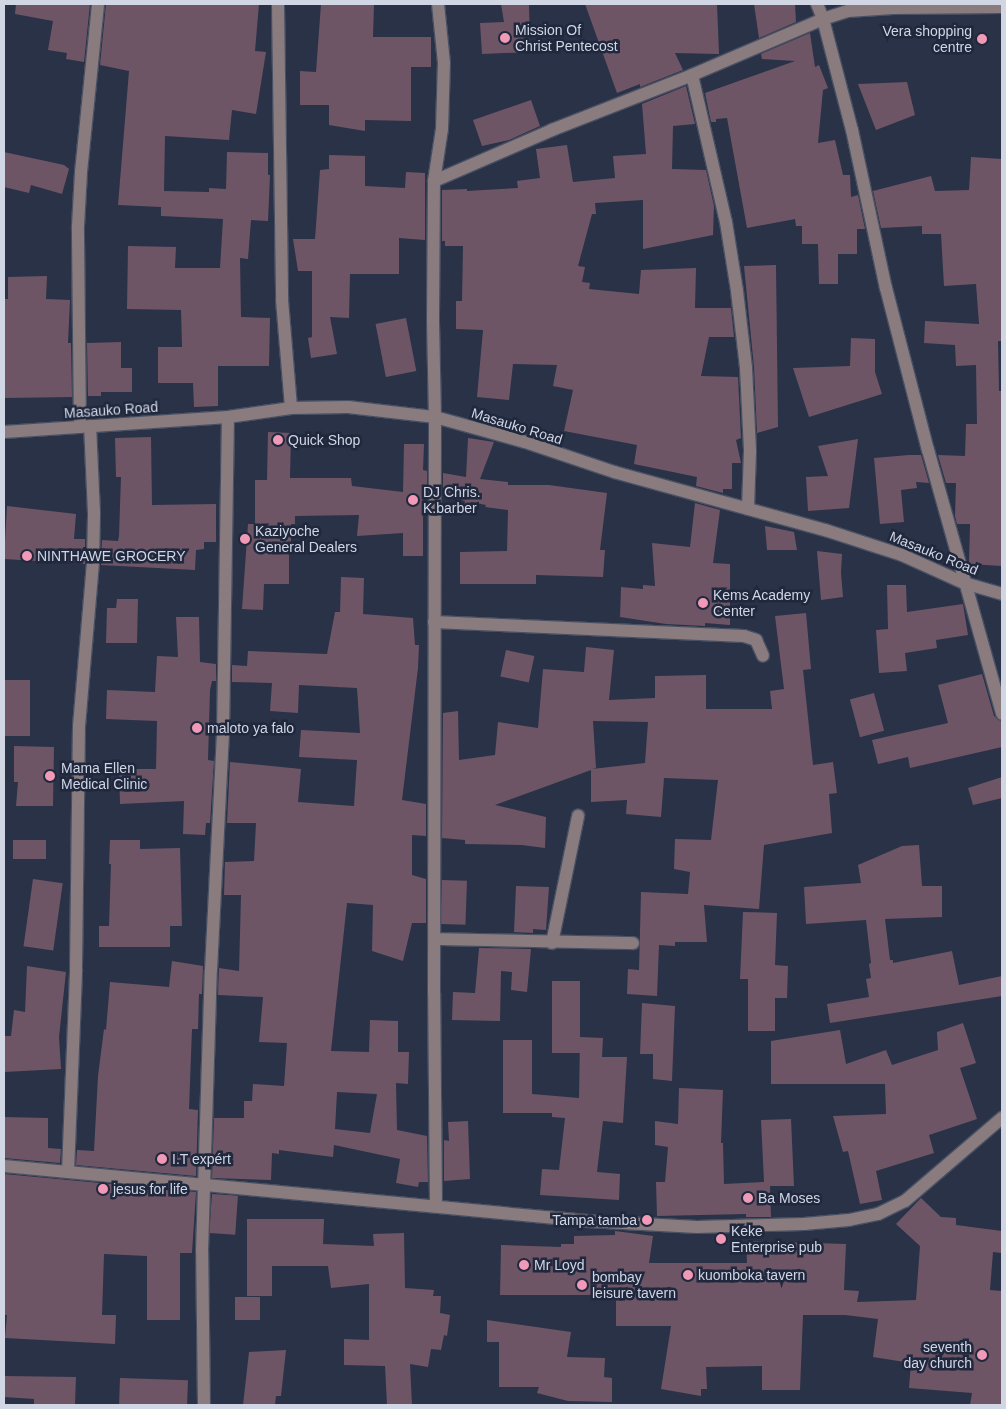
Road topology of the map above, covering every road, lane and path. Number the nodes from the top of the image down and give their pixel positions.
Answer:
1 (98, 4) edge
2 (278, 4) edge
3 (438, 4) edge
4 (817, 4) edge
5 (1002, 7) edge
6 (823, 19) junction
7 (692, 75) junction
8 (434, 181) junction
9 (291, 408) junction
10 (228, 417) junction
11 (435, 417) junction
12 (85, 427) junction
13 (4, 432) edge
14 (748, 509) junction
15 (964, 583) junction
16 (1002, 594) edge
17 (434, 622) junction
18 (763, 656) dead end
19 (1002, 714) edge
20 (578, 816) dead end
21 (435, 939) junction
22 (552, 942) junction
23 (633, 943) dead end
24 (1002, 1118) edge
25 (4, 1166) edge
26 (68, 1172) junction
27 (206, 1185) junction
28 (436, 1206) junction
29 (204, 1405) edge

1 - 12 street
2 - 9 street
3 - 8 street
4 - 6 street
5 - 6 street
6 - 7 street
6 - 15 street
7 - 8 street
7 - 14 street
8 - 11 street
9 - 10 street, Masauko Road
9 - 11 street, Masauko Road
10 - 12 street, Masauko Road
10 - 27 street
11 - 14 street, Masauko Road
11 - 17 street
12 - 13 street, Masauko Road
12 - 26 street
14 - 15 street, Masauko Road
15 - 16 street, Masauko Road
15 - 19 street
17 - 18 street
17 - 21 street
20 - 22 street
21 - 22 street
21 - 28 street
22 - 23 street
24 - 28 street
25 - 26 street
26 - 27 street
27 - 28 street
27 - 29 street

